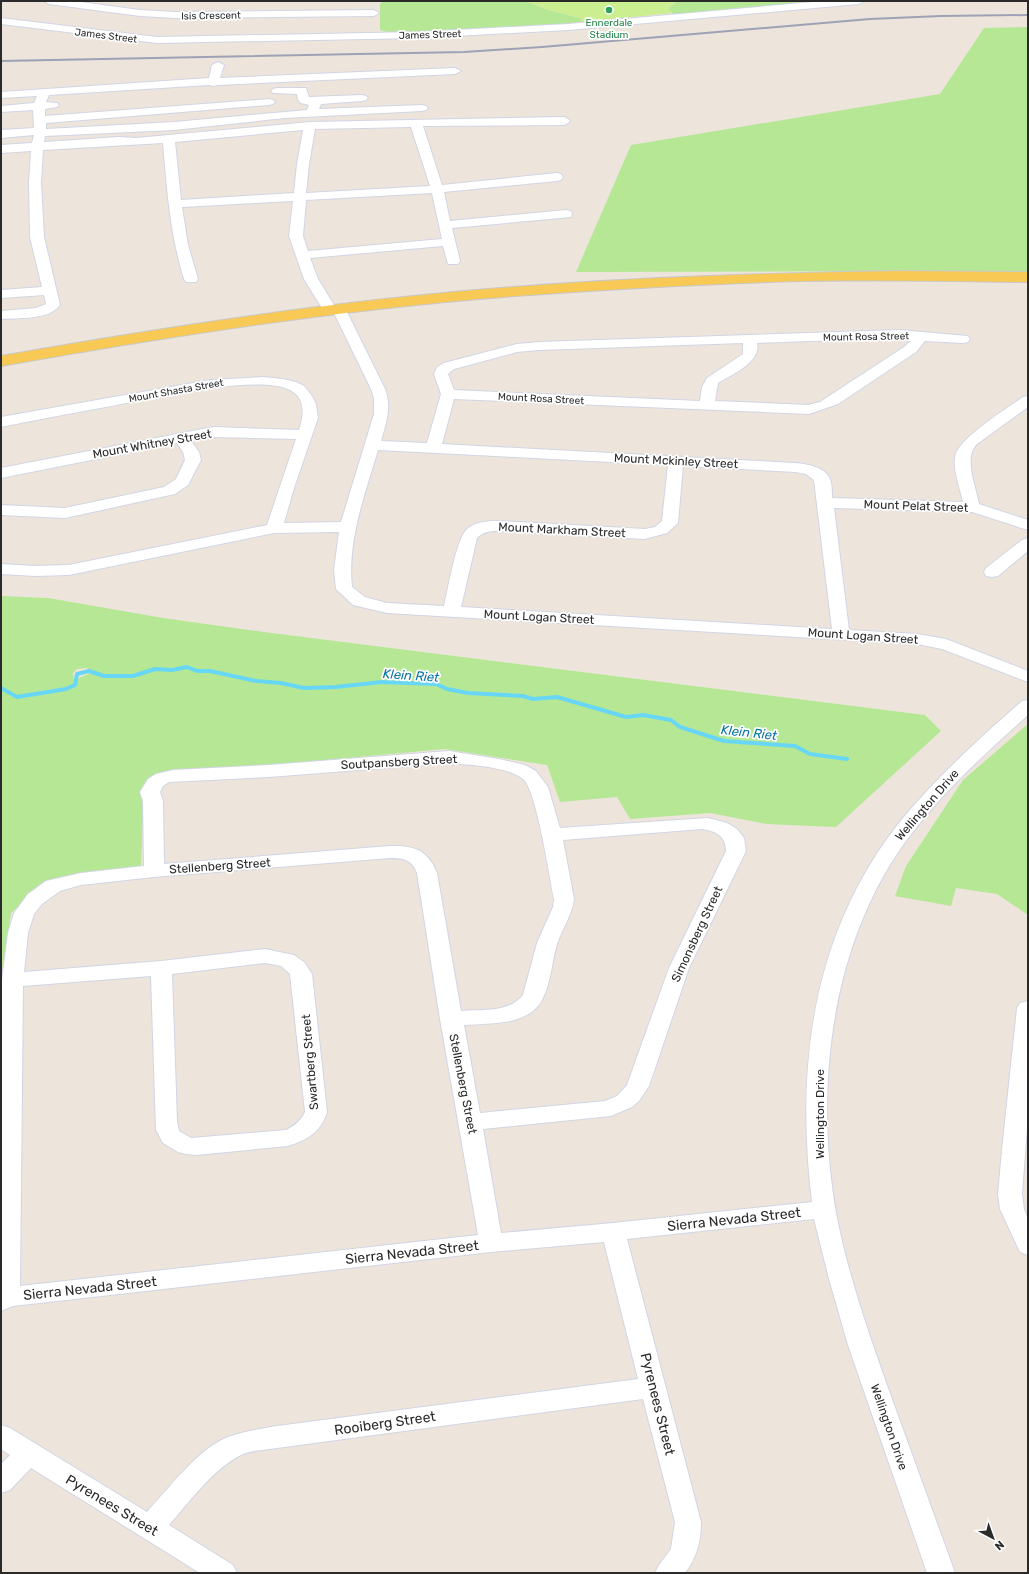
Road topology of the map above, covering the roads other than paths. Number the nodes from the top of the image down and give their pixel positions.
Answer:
1 (49, 1) edge
2 (110, 1) edge
3 (246, 1) edge
4 (859, 1) edge
5 (100, 8) junction
6 (245, 15) junction
7 (375, 20) junction
8 (1, 21) edge
9 (218, 65) dead end
10 (455, 71) dead end
11 (213, 83) junction
12 (45, 92) junction
13 (223, 94) dead end
14 (1, 95) edge
15 (305, 101) junction
16 (62, 104) dead end
17 (422, 108) dead end
18 (1, 109) edge
19 (364, 111) junction
20 (311, 113) junction
21 (16, 120) dead end
22 (40, 121) junction
23 (564, 121) dead end
24 (416, 123) junction
25 (310, 126) junction
26 (1, 134) edge
27 (169, 139) junction
28 (37, 147) junction
29 (1, 149) edge
30 (557, 177) dead end
31 (437, 189) junction
32 (301, 198) junction
33 (174, 204) junction
34 (566, 214) dead end
35 (445, 224) junction
36 (449, 242) junction
37 (302, 255) junction
38 (453, 261) dead end
39 (1028, 277) edge
40 (191, 279) dead end
41 (50, 290) junction
42 (1, 294) edge
43 (334, 309) junction
44 (1, 314) edge
45 (918, 336) junction
46 (749, 339) junction
47 (963, 339) dead end
48 (1, 361) edge
49 (448, 394) junction
50 (1028, 400) edge
51 (707, 406) junction
52 (1, 422) edge
53 (305, 435) junction
54 (181, 438) junction
55 (371, 445) junction
56 (432, 448) junction
57 (676, 461) junction
58 (1, 473) edge
59 (825, 503) junction
60 (972, 507) junction
61 (1, 510) edge
62 (1028, 525) edge
63 (348, 527) junction
64 (274, 528) junction
65 (1028, 543) edge
66 (1, 569) edge
67 (992, 572) dead end
68 (451, 612) junction
69 (841, 634) junction
70 (1028, 678) edge
71 (1028, 705) edge
72 (552, 835) junction
73 (154, 871) junction
74 (161, 968) junction
75 (13, 980) junction
76 (1028, 1016) edge
77 (451, 1019) junction
78 (471, 1122) junction
79 (1021, 1132) edge
80 (824, 1209) junction
81 (613, 1232) junction
82 (491, 1243) junction
83 (1028, 1246) edge
84 (5, 1299) edge
85 (653, 1387) junction
86 (1, 1436) edge
87 (28, 1454) junction
88 (1, 1482) edge
89 (150, 1527) junction
90 (223, 1573) edge
91 (669, 1573) edge
92 (941, 1573) edge

1 - 5 street, Isis Crescent
2 - 5 street
3 - 6 street
4 - 7 street, James Street
5 - 6 street, Isis Crescent
6 - 7 street, Isis Crescent
7 - 8 street, James Street
9 - 11 street
10 - 11 street
11 - 12 street
12 - 14 street
12 - 22 street
13 - 15 street
15 - 19 street
15 - 20 street
15 - 22 street
16 - 22 street
17 - 19 street
18 - 22 street
19 - 20 street
20 - 22 street
21 - 22 street
22 - 26 street
22 - 28 street
23 - 24 street
24 - 25 street
24 - 31 street
25 - 27 street
25 - 32 street, Mount Logan Street
27 - 28 street
27 - 33 street
28 - 29 street
28 - 41 street
30 - 31 street
31 - 32 street
31 - 35 street
32 - 33 street
32 - 37 street, Mount Logan Street
33 - 40 street
34 - 35 street
35 - 36 street
36 - 37 street
36 - 38 street
37 - 43 street, Mount Logan Street
39 - 43 main road
41 - 42 street
41 - 44 street
43 - 48 main road
43 - 55 street, Mount Logan Street
45 - 46 street, Mount Rosa Street
45 - 47 street
45 - 51 street, Mount Rosa Street
46 - 49 street, Mount Rosa Street
46 - 51 street
49 - 51 street, Mount Rosa Street
49 - 56 street
50 - 60 street
52 - 53 street, Mount Shasta Street
53 - 54 street, Mount Whitney Street
53 - 64 street, Mount Shasta Street
54 - 58 street, Mount Whitney Street
54 - 61 street
55 - 56 street, Mount Mckinley Street
55 - 63 street, Mount Logan Street
56 - 57 street, Mount Mckinley Street
57 - 59 street, Mount Mckinley Street
57 - 68 street, Mount Markham Street
59 - 60 street, Mount Pelat Street
59 - 69 street, Mount Mckinley Street
60 - 62 street, Mount Pelat Street
63 - 64 street
63 - 68 street, Mount Logan Street
64 - 66 street
65 - 67 street
68 - 69 street, Mount Logan Street
69 - 70 street, Mount Logan Street
71 - 80 street, Wellington Drive
72 - 73 street, Soutpansberg Street
72 - 77 street, Soutpansberg Street
72 - 78 street, Simonsberg Street
73 - 75 street, Stellenberg Street
73 - 77 street, Stellenberg Street
74 - 74 street, Swartberg Street
74 - 75 street, Swartberg Street
75 - 84 street, Stellenberg Street
76 - 79 street
77 - 78 street, Stellenberg Street
78 - 82 street, Stellenberg Street
79 - 83 street
80 - 81 street, Sierra Nevada Street
80 - 92 street, Wellington Drive
81 - 82 street, Sierra Nevada Street
81 - 85 street, Pyrenees Street
82 - 84 street, Sierra Nevada Street
85 - 89 street, Rooiberg Street
85 - 91 street, Pyrenees Street
86 - 87 street, Pyrenees Street
87 - 88 street
87 - 89 street, Pyrenees Street
89 - 90 street, Pyrenees Street

